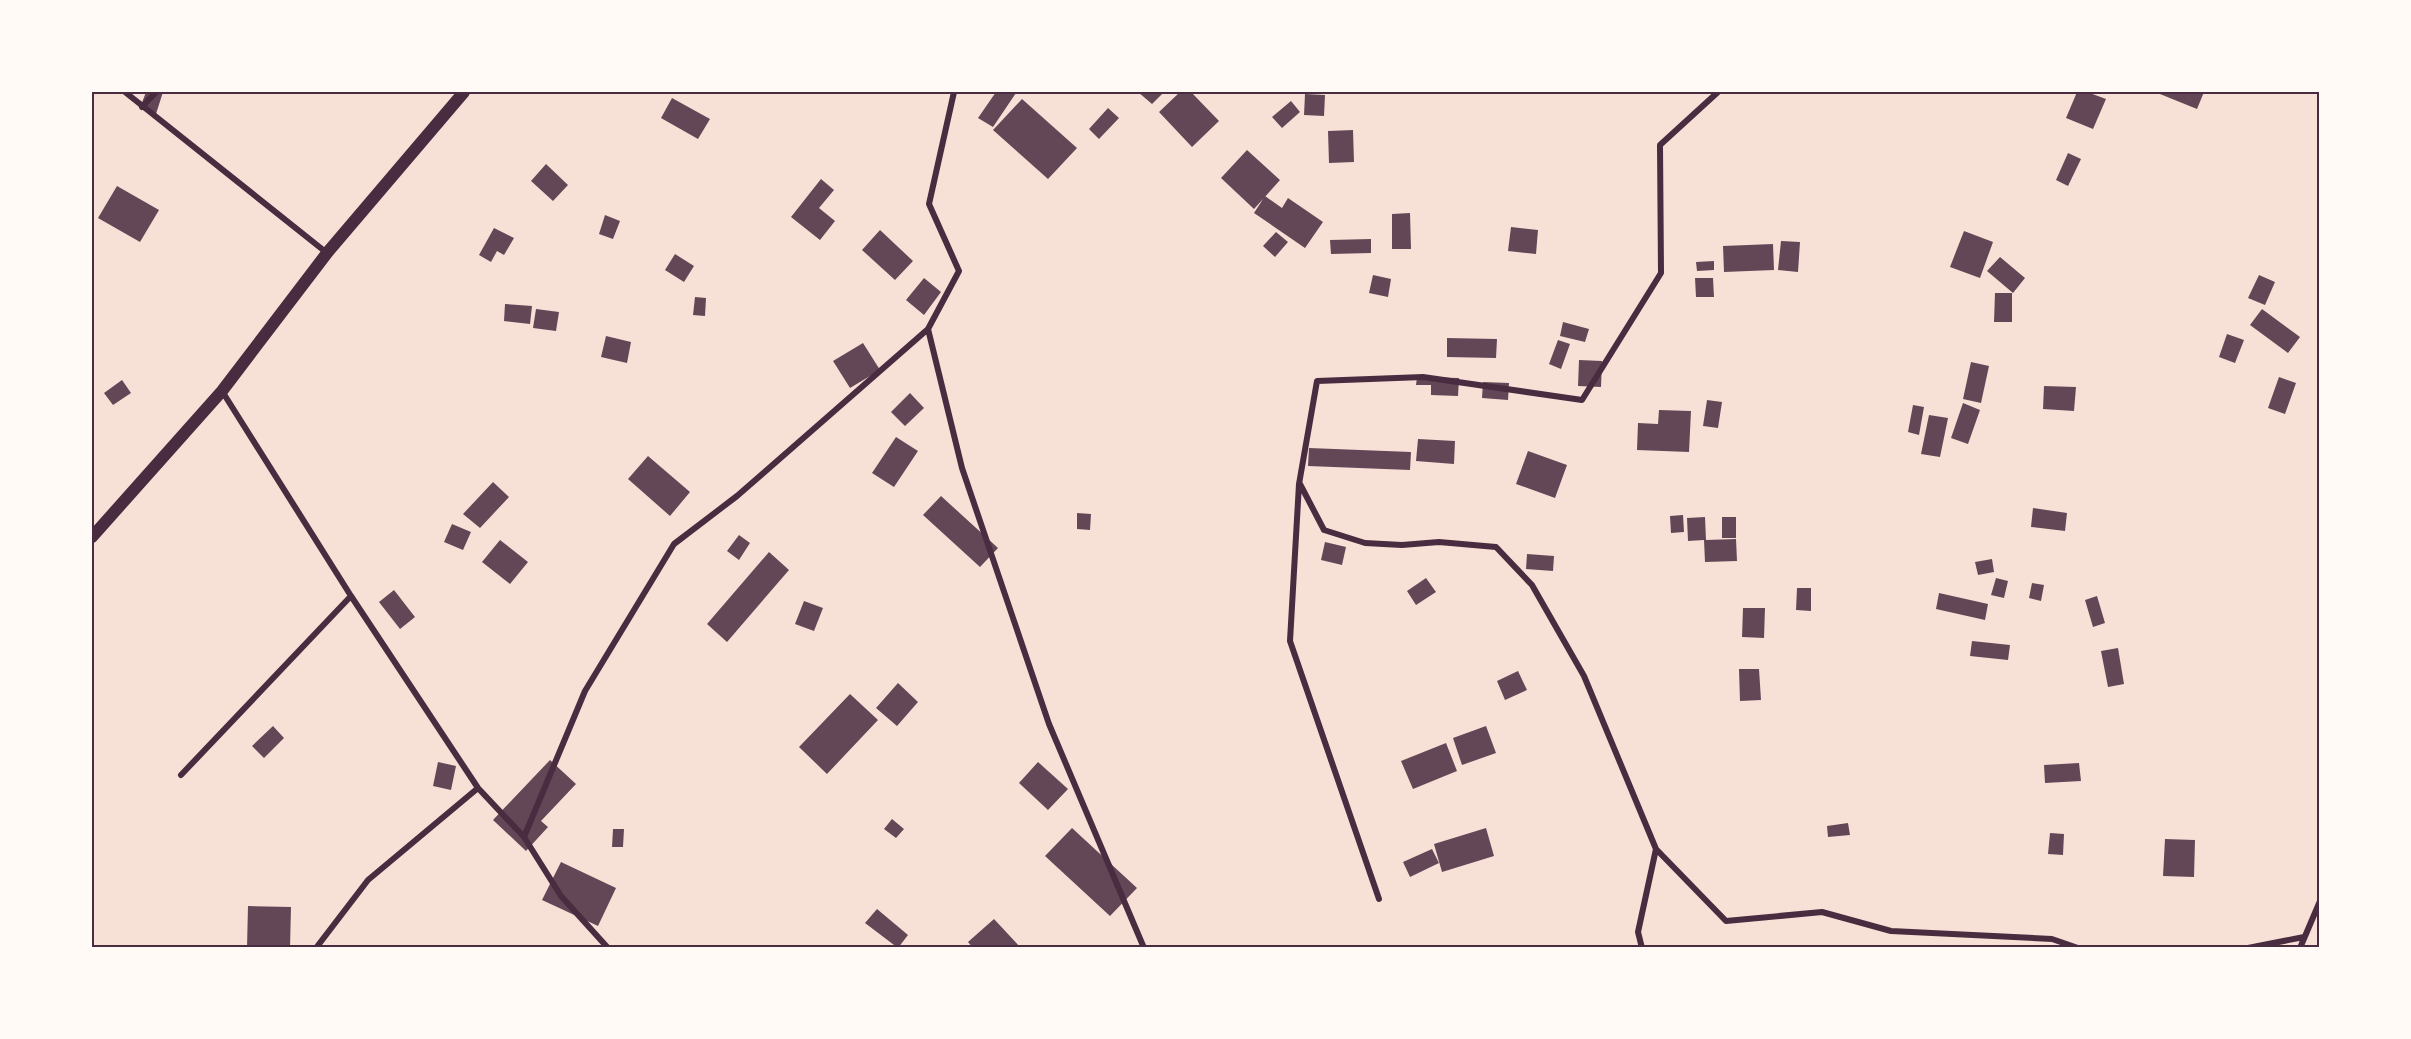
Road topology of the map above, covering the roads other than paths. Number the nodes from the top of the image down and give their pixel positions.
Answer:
1 (125, 92) edge
2 (156, 92) edge
3 (464, 92) edge
4 (954, 92) edge
5 (1718, 92) edge
6 (142, 106) junction
7 (327, 253) junction
8 (928, 329) junction
9 (222, 391) junction
10 (1299, 484) junction
11 (92, 537) edge
12 (351, 596) junction
13 (181, 775) dead end
14 (478, 788) junction
15 (524, 837) junction
16 (1656, 849) junction
17 (1379, 899) dead end
18 (2319, 901) edge
19 (2304, 937) junction
20 (316, 948) edge
21 (608, 948) edge
22 (1144, 948) edge
23 (1642, 948) edge
24 (2078, 948) edge
25 (2248, 948) edge
26 (2300, 948) edge

1 - 6 street
2 - 6 street
3 - 7 main road
4 - 8 street
5 - 10 street
6 - 7 street
7 - 9 main road
8 - 15 street
8 - 22 street
9 - 11 main road
9 - 12 street
10 - 16 street
10 - 17 street
12 - 13 street
12 - 14 street
14 - 15 street
14 - 20 street
15 - 21 street
16 - 23 street
16 - 24 street
18 - 19 street
19 - 25 street
19 - 26 street

